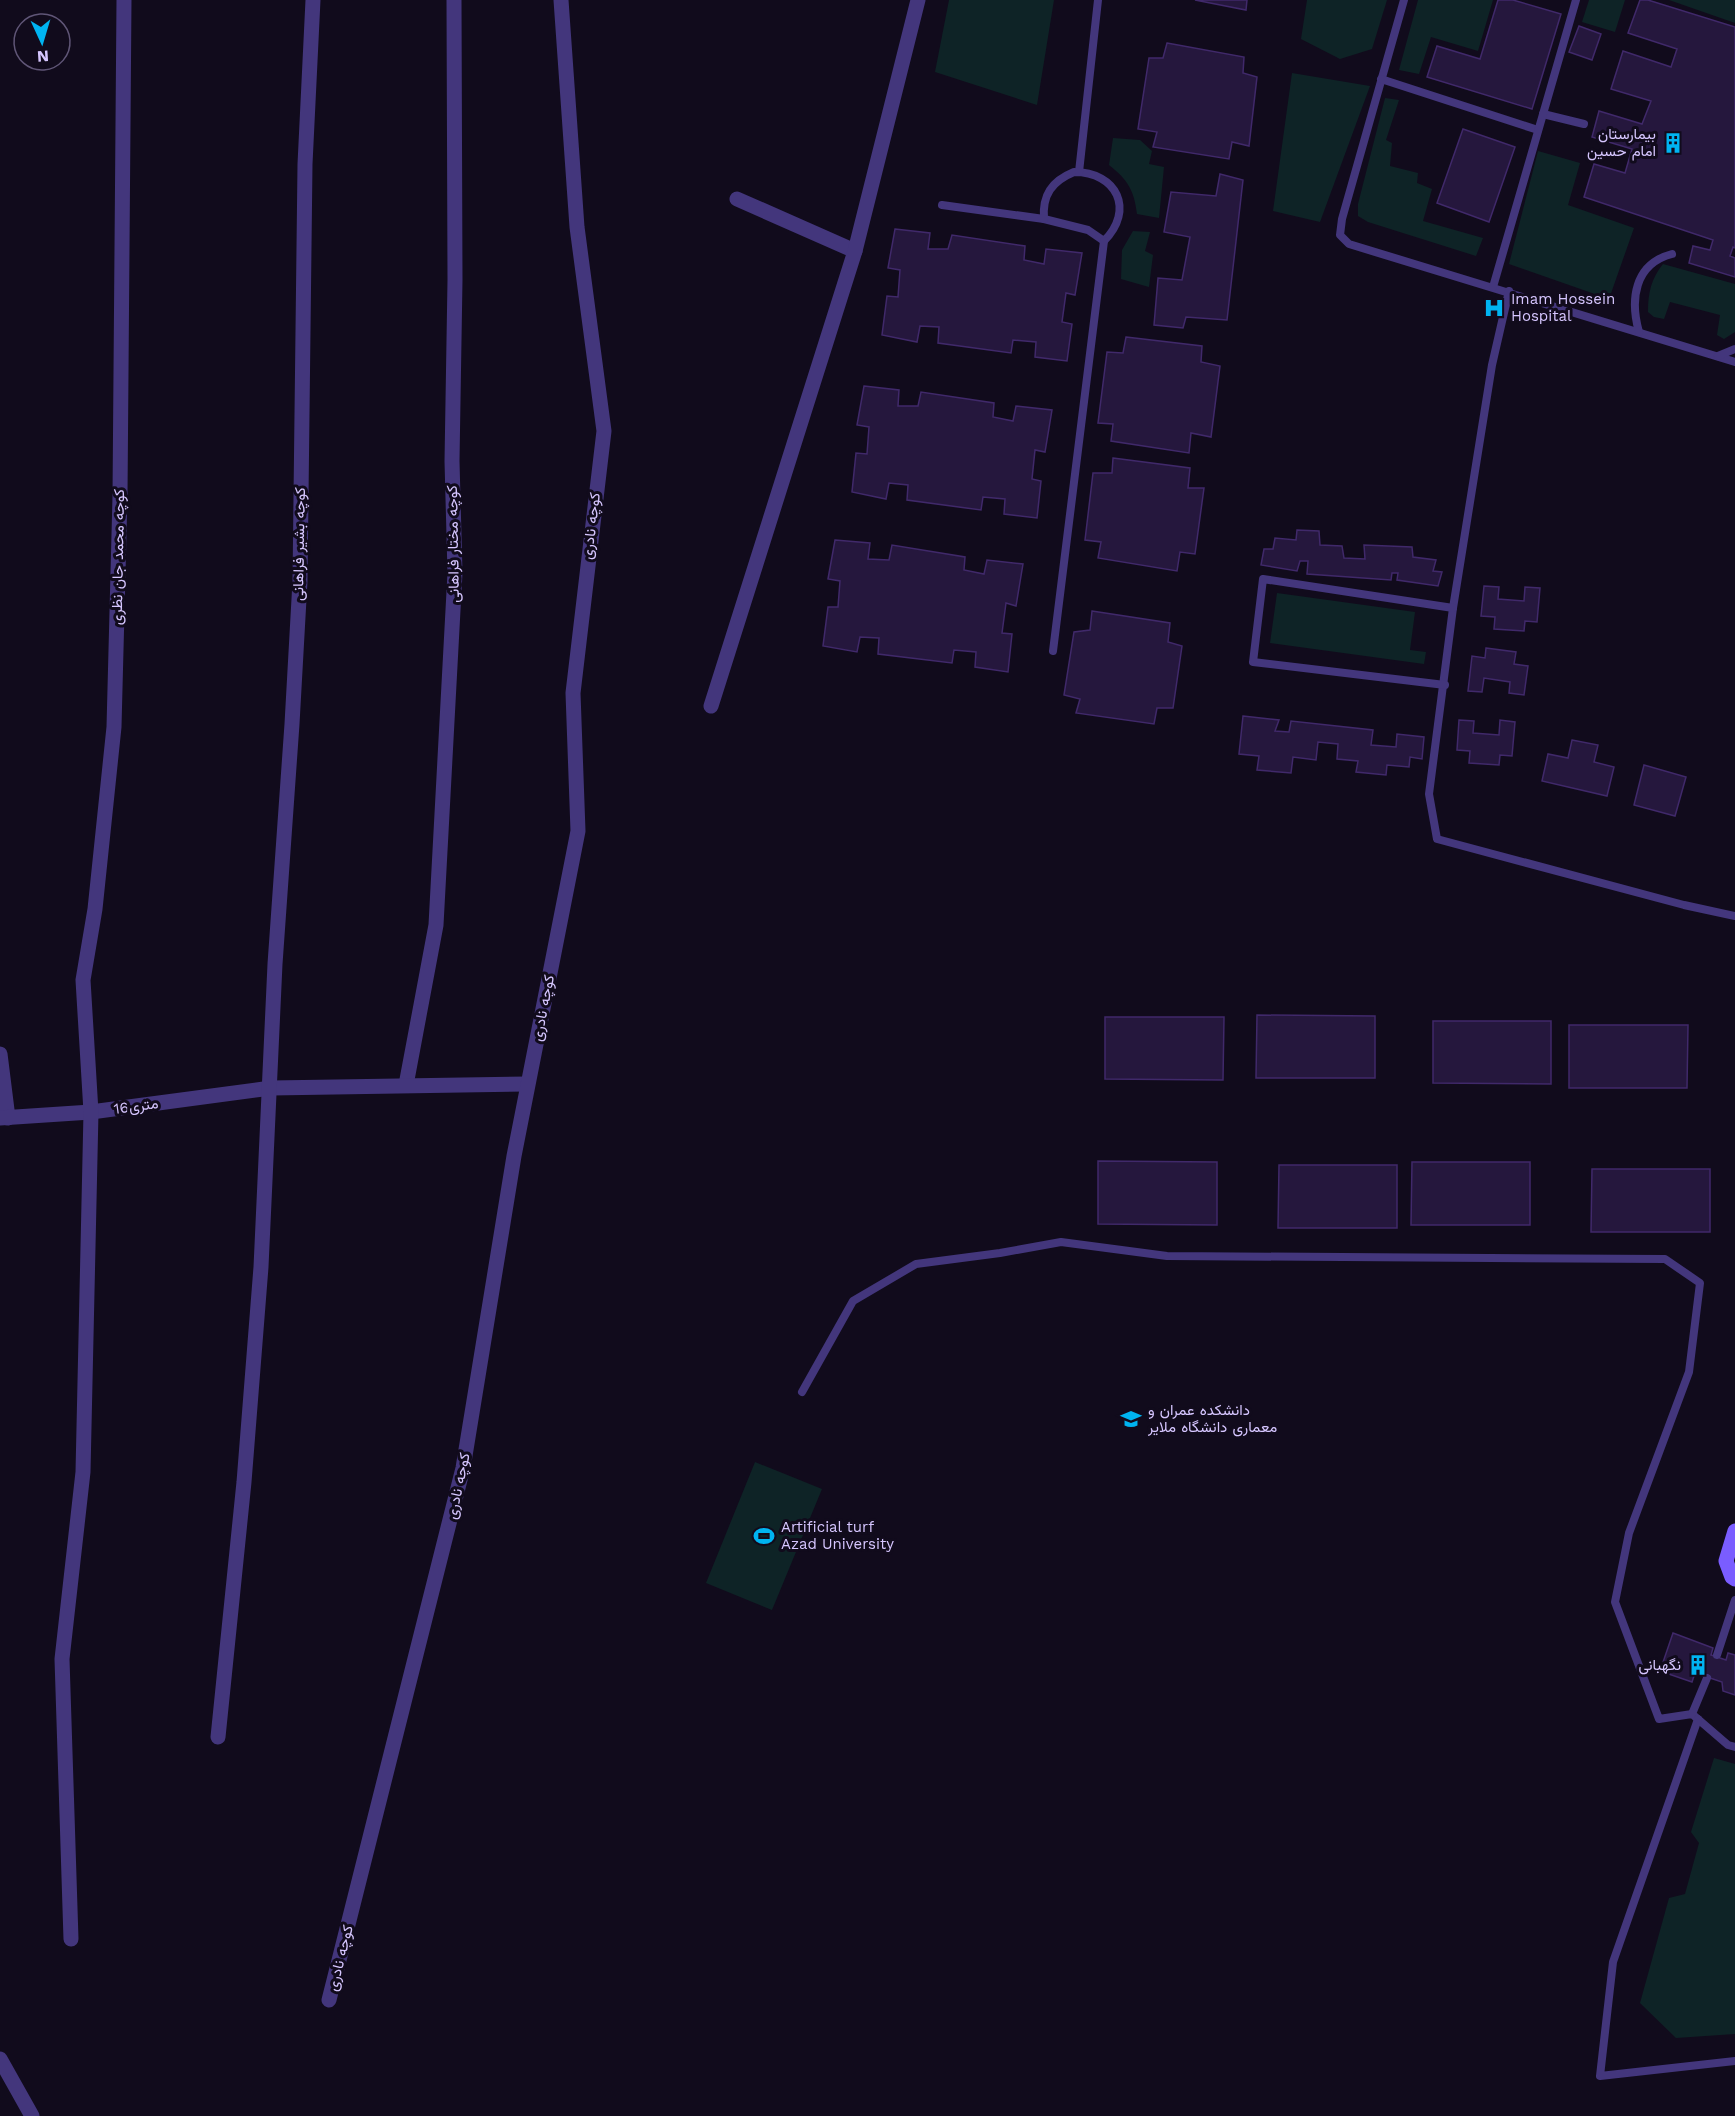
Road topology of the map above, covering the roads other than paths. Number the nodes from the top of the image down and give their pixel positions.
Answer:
1 (124, 0) edge
2 (313, 0) edge
3 (454, 0) edge
4 (561, 0) edge
5 (918, 0) edge
6 (1098, 0) edge
7 (1404, 0) edge
8 (1576, 0) edge
9 (1381, 79) junction
10 (1543, 114) junction
11 (1584, 124) dead end
12 (1538, 130) junction
13 (1079, 172) junction
14 (737, 199) dead end
15 (942, 205) dead end
16 (1044, 219) junction
17 (1104, 241) junction
18 (855, 251) junction
19 (1672, 254) dead end
20 (1493, 287) junction
21 (1509, 291) junction
22 (1639, 332) junction
23 (1735, 350) edge
24 (1718, 357) junction
25 (1735, 362) edge
26 (1453, 608) junction
27 (1053, 651) dead end
28 (1445, 685) junction
29 (711, 705) dead end
30 (1735, 916) edge
31 (0, 1054) edge
32 (527, 1084) junction
33 (406, 1085) junction
34 (271, 1088) junction
35 (91, 1112) junction
36 (4, 1118) edge
37 (802, 1392) dead end
38 (1735, 1531) edge
39 (1735, 1579) edge
40 (1735, 1600) edge
41 (1717, 1655) dead end
42 (1707, 1678) dead end
43 (1695, 1716) junction
44 (218, 1737) dead end
45 (1735, 1747) edge
46 (71, 1939) dead end
47 (329, 2000) dead end
48 (0, 2058) edge
49 (1735, 2061) edge
50 (32, 2116) edge

1 - 35 street, کوچه محمد جان نظری
2 - 34 street, کوچه بشیر فراهانی
3 - 33 street, کوچه مختار فراهانی
4 - 32 street, کوچه نادری
5 - 18 street
6 - 13 lane
7 - 9 lane
8 - 10 lane
9 - 12 lane
9 - 20 lane
10 - 11 lane
10 - 12 lane
12 - 20 lane
13 - 16 lane
13 - 17 lane
14 - 18 street
15 - 16 lane
16 - 17 lane
17 - 27 lane
18 - 29 street
19 - 22 lane
20 - 21 lane
21 - 22 lane
21 - 26 lane
22 - 24 lane
23 - 24 lane
24 - 25 lane
26 - 28 lane
26 - 28 lane
28 - 30 lane
31 - 36 street
32 - 33 street, 16متری
32 - 47 street, کوچه نادری
33 - 34 street, 16متری
34 - 35 street, 16متری
34 - 44 street, کوچه بشیر فراهانی
35 - 36 street, 16متری
35 - 46 street, کوچه محمد جان نظری
37 - 43 lane
38 - 39 main road
40 - 41 lane
42 - 43 lane
43 - 45 lane
43 - 49 lane
48 - 50 street

